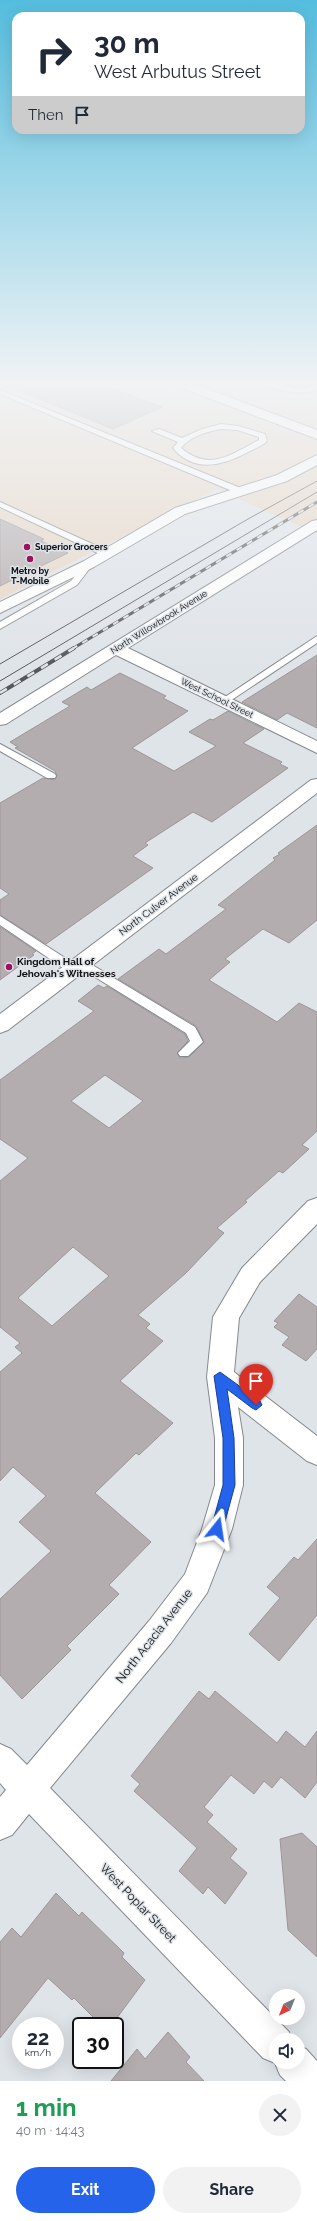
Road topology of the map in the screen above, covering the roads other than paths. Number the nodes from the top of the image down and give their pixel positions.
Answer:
1 (204, 476) edge
2 (285, 476) edge
3 (240, 491) junction
4 (0, 504) edge
5 (317, 524) edge
6 (107, 554) junction
7 (89, 564) junction
8 (0, 608) edge
9 (0, 626) edge
10 (317, 639) edge
11 (117, 649) junction
12 (224, 701) junction
13 (0, 720) edge
14 (0, 747) edge
15 (317, 748) edge
16 (51, 776) dead end
17 (317, 784) edge
18 (0, 920) edge
19 (77, 966) junction
20 (0, 1025) edge
21 (184, 1053) dead end
22 (317, 1208) edge
23 (220, 1376) junction
24 (317, 1452) edge
25 (0, 1760) edge
26 (29, 1790) junction
27 (0, 1824) edge
28 (269, 2038) edge
29 (299, 2069) edge
30 (311, 2081) edge

1 - 3 lane
2 - 3 street
3 - 6 street
4 - 6 lane
5 - 11 street, North Willowbrook Avenue
6 - 7 street
7 - 8 street
7 - 9 lane
10 - 12 lane
11 - 12 street, West School Street
11 - 13 street, North Willowbrook Avenue
12 - 15 street, West School Street
14 - 16 lane
17 - 19 street, North Culver Avenue
18 - 19 lane
19 - 20 street, North Culver Avenue
19 - 21 lane
22 - 23 street, North Acacia Avenue
23 - 24 street
23 - 26 street, North Acacia Avenue
25 - 26 street, West Poplar Street
26 - 27 street, North Acacia Avenue
26 - 28 street, West Poplar Street
29 - 30 street

